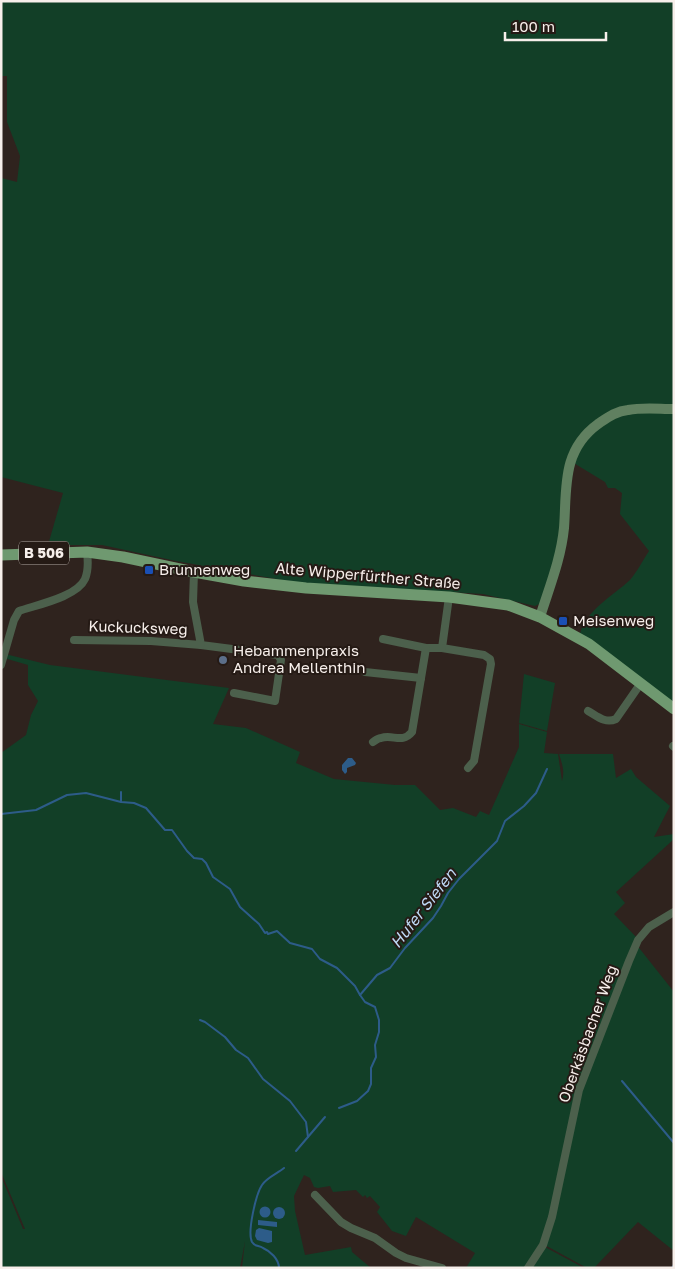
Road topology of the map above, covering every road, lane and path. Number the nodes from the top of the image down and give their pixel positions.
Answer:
1 (674, 409) edge
2 (87, 552) junction
3 (1, 555) edge
4 (194, 572) junction
5 (449, 597) junction
6 (540, 616) junction
7 (384, 639) dead end
8 (74, 640) dead end
9 (202, 645) junction
10 (426, 648) junction
11 (442, 648) junction
12 (1, 665) edge
13 (365, 672) dead end
14 (421, 678) junction
15 (641, 683) junction
16 (234, 693) dead end
17 (674, 709) edge
18 (588, 711) dead end
19 (373, 742) dead end
20 (468, 768) dead end
21 (673, 913) edge
22 (315, 1194) dead end
23 (442, 1268) edge
24 (528, 1268) edge

1 - 6 street
2 - 3 main road, Alte Wipperfürther Straße / B 506
2 - 4 main road, Alte Wipperfürther Straße / B 506
2 - 12 street
4 - 5 main road, Alte Wipperfürther Straße / B 506
4 - 9 street
5 - 6 main road, Alte Wipperfürther Straße / B 506
5 - 11 street
6 - 15 main road, Alte Wipperfürther Straße / B 506
7 - 10 street
8 - 9 street, Kuckucksweg
9 - 16 street, Kuckucksweg
10 - 11 street
10 - 14 street
11 - 20 street
13 - 14 street
14 - 19 street
15 - 17 main road, Alte Wipperfürther Straße / B 506
15 - 18 street
21 - 24 street, Oberkäsbacher Weg
22 - 23 street

